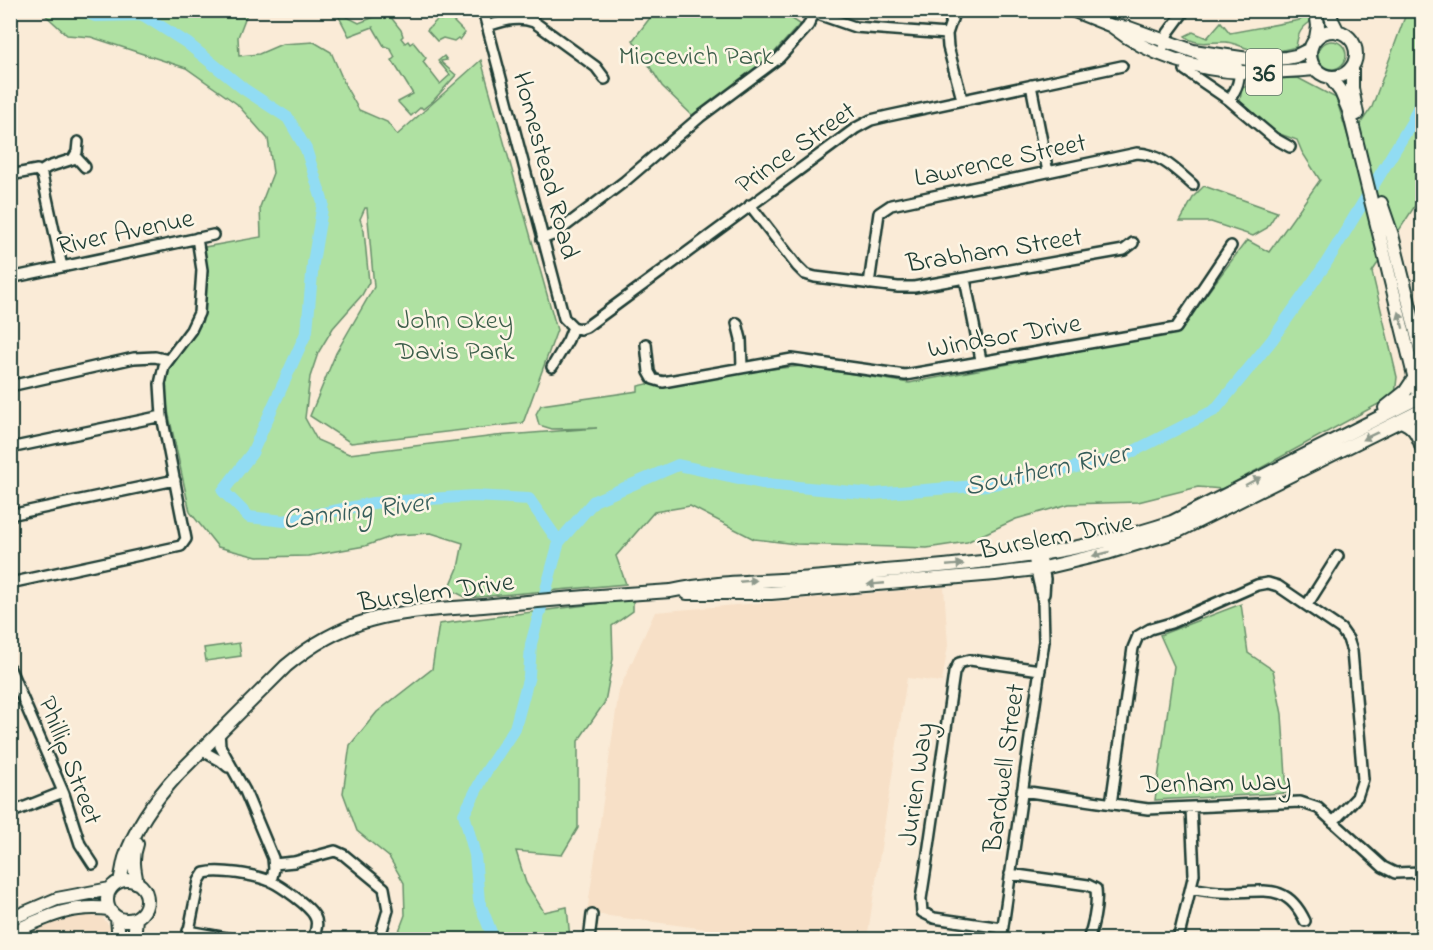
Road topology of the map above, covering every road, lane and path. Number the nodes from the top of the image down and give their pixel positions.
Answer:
1 (483, 10) edge
2 (955, 10) edge
3 (1072, 10) edge
4 (1185, 10) edge
5 (1316, 10) edge
6 (1329, 10) edge
7 (810, 12) edge
8 (487, 26) junction
9 (1338, 32) junction
10 (947, 34) junction
11 (1316, 38) junction
12 (1163, 48) junction
13 (1310, 50) junction
14 (1193, 51) junction
15 (1255, 60) junction
16 (1122, 66) dead end
17 (1352, 68) junction
18 (1315, 69) junction
19 (1185, 70) dead end
20 (1239, 72) junction
21 (1330, 77) junction
22 (605, 79) dead end
23 (1030, 85) junction
24 (962, 99) junction
25 (1229, 100) junction
26 (78, 142) dead end
27 (1290, 147) dead end
28 (75, 156) junction
29 (1364, 157) junction
30 (85, 168) dead end
31 (40, 172) junction
32 (1048, 172) junction
33 (10, 175) edge
34 (1193, 185) dead end
35 (750, 205) junction
36 (1380, 215) junction
37 (213, 235) dead end
38 (196, 238) junction
39 (542, 239) junction
40 (1132, 243) dead end
41 (1231, 246) dead end
42 (62, 267) junction
43 (10, 278) edge
44 (965, 279) junction
45 (1404, 281) junction
46 (869, 284) junction
47 (737, 323) dead end
48 (573, 327) junction
49 (1422, 333) edge
50 (646, 344) dead end
51 (1422, 355) edge
52 (981, 360) junction
53 (166, 363) junction
54 (552, 367) dead end
55 (742, 367) junction
56 (1415, 377) junction
57 (10, 386) edge
58 (1421, 397) edge
59 (1422, 411) edge
60 (162, 416) junction
61 (1400, 422) junction
62 (1341, 436) junction
63 (10, 448) edge
64 (1422, 448) edge
65 (1317, 462) junction
66 (1281, 466) junction
67 (175, 480) junction
68 (10, 516) edge
69 (1338, 556) dead end
70 (1039, 562) junction
71 (769, 580) junction
72 (10, 583) edge
73 (671, 591) junction
74 (771, 593) junction
75 (1307, 605) junction
76 (10, 669) edge
77 (1040, 670) junction
78 (219, 731) junction
79 (201, 750) junction
80 (237, 775) junction
81 (1022, 791) junction
82 (63, 792) junction
83 (1111, 804) junction
84 (1191, 808) junction
85 (10, 813) edge
86 (142, 820) junction
87 (1333, 822) junction
88 (93, 864) dead end
89 (274, 864) junction
90 (1422, 872) edge
91 (1010, 874) junction
92 (271, 881) junction
93 (137, 883) junction
94 (115, 885) junction
95 (1192, 888) junction
96 (66, 910) junction
97 (113, 914) junction
98 (592, 915) dead end
99 (16, 916) edge
100 (1305, 921) dead end
101 (1002, 928) junction
102 (134, 932) edge
103 (10, 933) edge
104 (188, 935) edge
105 (119, 939) edge
106 (237, 939) edge
107 (313, 939) edge
108 (379, 939) edge
109 (589, 939) edge
110 (1001, 939) edge
111 (1088, 939) edge
112 (1178, 939) edge

1 - 8 street, Homestead Road
2 - 10 street
3 - 12 main road, 36
4 - 12 street
5 - 11 main road
6 - 9 main road
7 - 10 street
7 - 39 street
8 - 22 street
8 - 39 street, Homestead Road
9 - 11 main road, 36
9 - 17 main road
10 - 24 street
11 - 13 main road, 36
12 - 14 main road, 36
12 - 20 main road, 36
13 - 15 main road, 36
13 - 18 main road, 36
14 - 15 main road, 36
14 - 20 street
15 - 20 street
16 - 23 street, Prince Street
17 - 21 main road
17 - 29 main road
18 - 20 main road, 36
18 - 21 main road, 36
19 - 25 street
20 - 25 street
21 - 29 main road
23 - 24 street, Prince Street
23 - 32 street
24 - 35 street, Prince Street
25 - 27 street
26 - 28 street
28 - 30 street
28 - 31 street
29 - 36 main road
31 - 33 street
31 - 42 street
32 - 34 street, Lawrence Street
32 - 46 street, Lawrence Street
35 - 46 street, Brabham Street
35 - 48 street, Prince Street
36 - 45 main road
56 -> 36 main road
37 - 38 street, River Avenue
38 - 42 street, River Avenue
38 - 53 street
39 - 48 street, Homestead Road
40 - 44 street, Brabham Street
41 - 52 street, Windsor Drive
42 - 43 street, River Avenue
44 - 46 street, Brabham Street
44 - 52 street
45 - 49 main road
45 - 51 main road
47 - 55 street
48 - 54 street
50 - 55 street, Windsor Drive
52 - 55 street, Windsor Drive
53 - 57 street
53 - 60 street
56 - 58 main road
56 - 62 main road
58 - 59 main road
58 - 62 main road, Burslem Drive
59 - 61 main road, Burslem Drive
60 - 63 street
60 - 67 street
61 - 64 main road
61 -> 65 main road, Burslem Drive
62 - 66 main road, Burslem Drive
65 - 66 main road
65 -> 70 main road, Burslem Drive
70 -> 66 main road, Burslem Drive
67 - 68 street
67 - 72 street
69 - 75 street
71 -> 70 main road, Burslem Drive
70 -> 74 main road, Burslem Drive
70 - 77 street, Bardwell Street
73 -> 71 main road, Burslem Drive
71 - 74 main road
73 - 74 main road, Burslem Drive
73 - 78 main road, Burslem Drive
75 - 83 street
75 - 87 street
76 - 82 street, Phillip Street
77 - 81 street, Bardwell Street
77 - 101 street, Jurien Way
78 - 79 main road, Burslem Drive
78 - 80 street
79 - 80 street
79 - 86 main road, Burslem Drive
80 - 89 street
81 - 83 street, Denham Way
81 - 91 street, Bardwell Street
82 - 85 street
82 - 88 street, Phillip Street
83 - 84 street, Denham Way
84 - 87 street, Denham Way
84 - 95 street
86 - 93 main road, Burslem Drive
86 - 94 main road, Burslem Drive
87 - 90 street, Denham Way
89 - 92 street
89 - 108 street
91 - 101 street, Bardwell Street
91 - 111 street
92 - 104 street
92 - 107 street
93 - 94 main road
93 - 102 main road, Burslem Drive
94 - 97 main road, Burslem Drive
94 - 99 main road
95 - 100 street
95 - 112 street
96 - 97 main road
96 - 99 main road
96 - 103 main road
97 - 102 main road, Burslem Drive
97 - 105 main road, Burslem Drive
98 - 109 street
101 - 110 street, Bardwell Street
104 - 106 street

